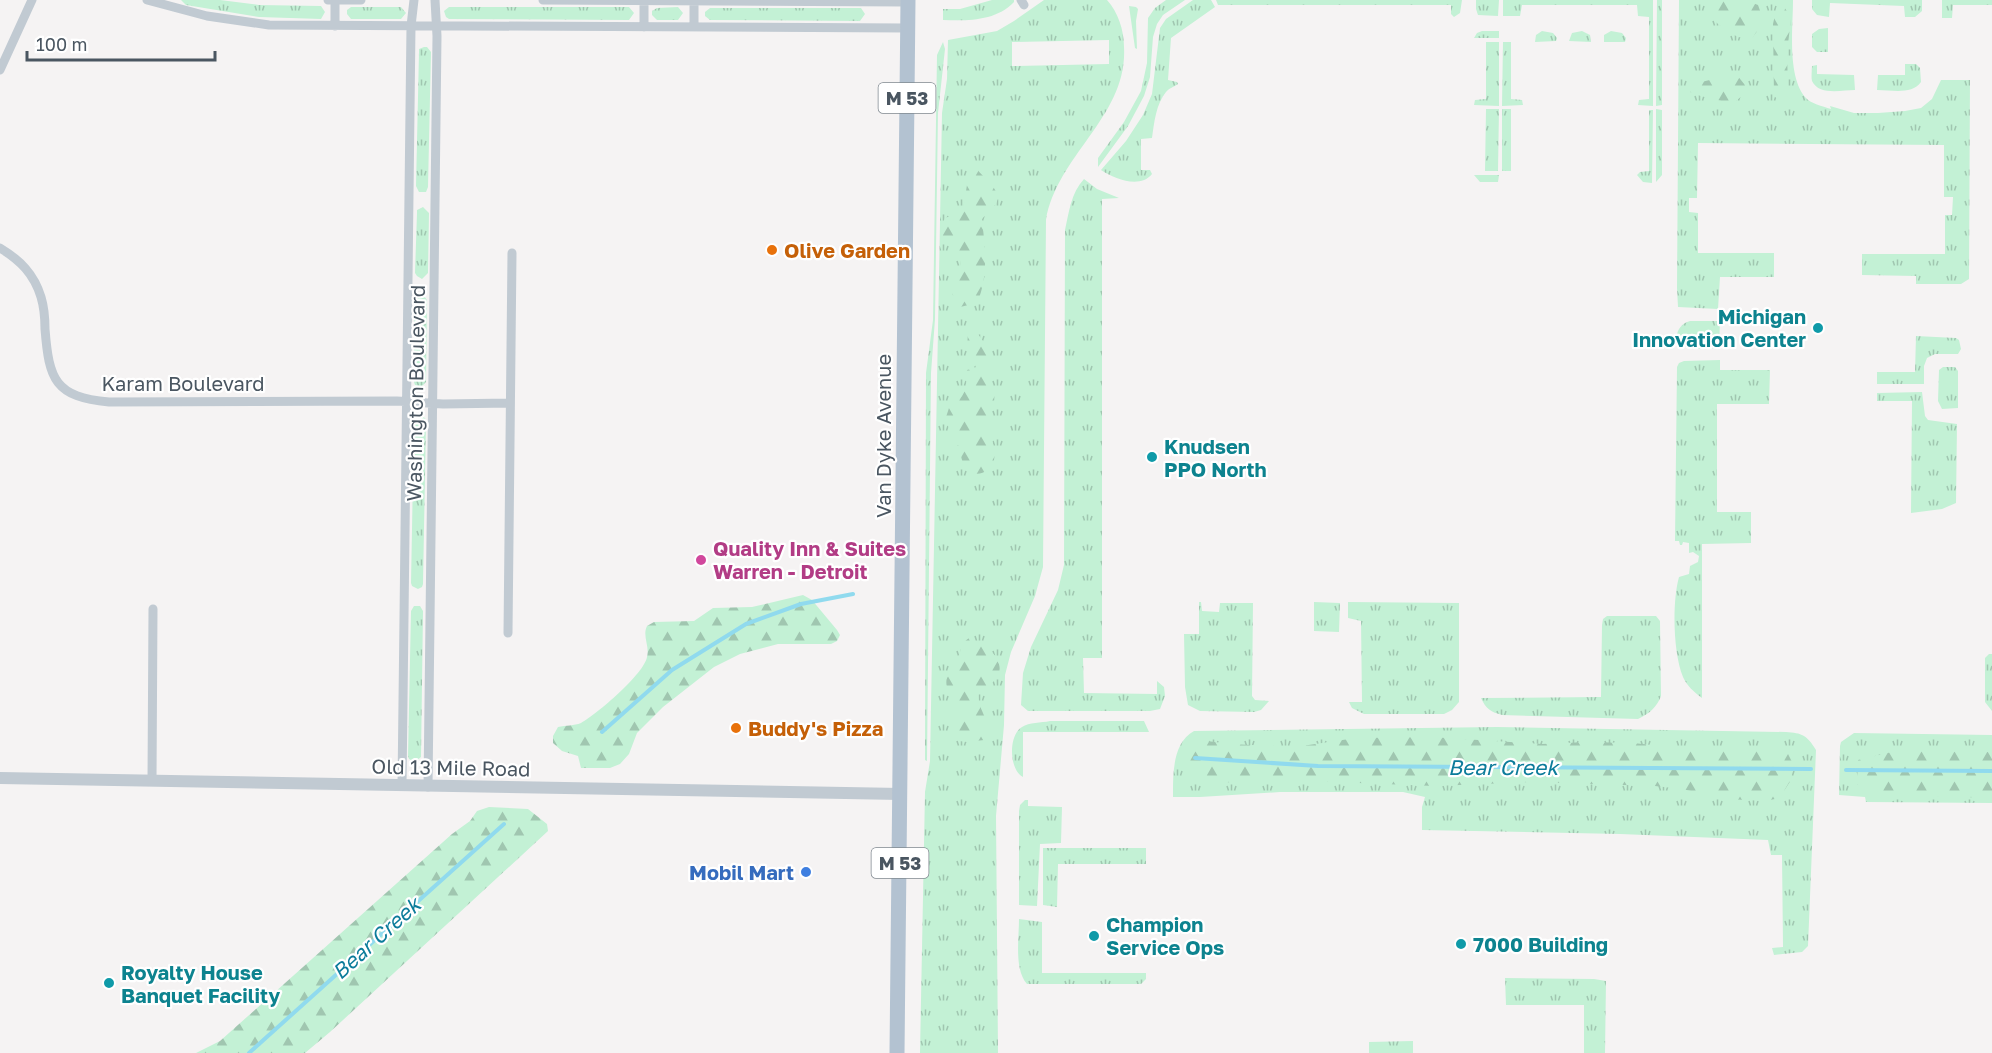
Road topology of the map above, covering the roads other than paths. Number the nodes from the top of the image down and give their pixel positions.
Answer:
1 (32, 0) edge
2 (147, 0) edge
3 (328, 0) edge
4 (335, 0) edge
5 (361, 0) edge
6 (414, 0) edge
7 (435, 0) edge
8 (543, 0) edge
9 (644, 0) edge
10 (694, 0) edge
11 (908, 1) edge
12 (162, 2) edge
13 (335, 26) junction
14 (411, 26) junction
15 (437, 26) junction
16 (694, 26) junction
17 (644, 27) junction
18 (908, 28) junction
19 (0, 70) edge
20 (0, 248) edge
21 (512, 253) dead end
22 (406, 401) junction
23 (433, 402) junction
24 (510, 403) junction
25 (153, 609) dead end
26 (508, 633) dead end
27 (0, 778) edge
28 (152, 781) junction
29 (402, 786) junction
30 (428, 787) junction
31 (901, 794) junction
32 (897, 1053) edge

1 - 19 street
2 - 12 street
3 - 4 street
4 - 5 street
4 - 13 street
6 - 14 street, Washington Boulevard
7 - 15 street, Washington Boulevard
8 - 9 street
9 - 10 street
9 - 17 street
10 - 11 street
10 - 16 street
11 - 18 main road, Van Dyke Avenue / M 53
12 - 13 street
13 - 14 street
14 - 15 street
14 - 22 street, Washington Boulevard
15 - 17 street
15 - 23 street, Washington Boulevard
16 - 17 street
16 - 18 street
18 - 31 main road, Van Dyke Avenue / M 53
20 - 22 street, Karam Boulevard
21 - 24 street
22 - 23 street, Karam Boulevard
22 - 29 street, Washington Boulevard
23 - 24 street, Karam Boulevard
23 - 30 street, Washington Boulevard
24 - 26 street
25 - 28 street
27 - 28 street, Old 13 Mile Road
28 - 29 street, Old 13 Mile Road
29 - 30 street, Old 13 Mile Road
30 - 31 street, Old 13 Mile Road
31 - 32 main road, Van Dyke Avenue / M 53

